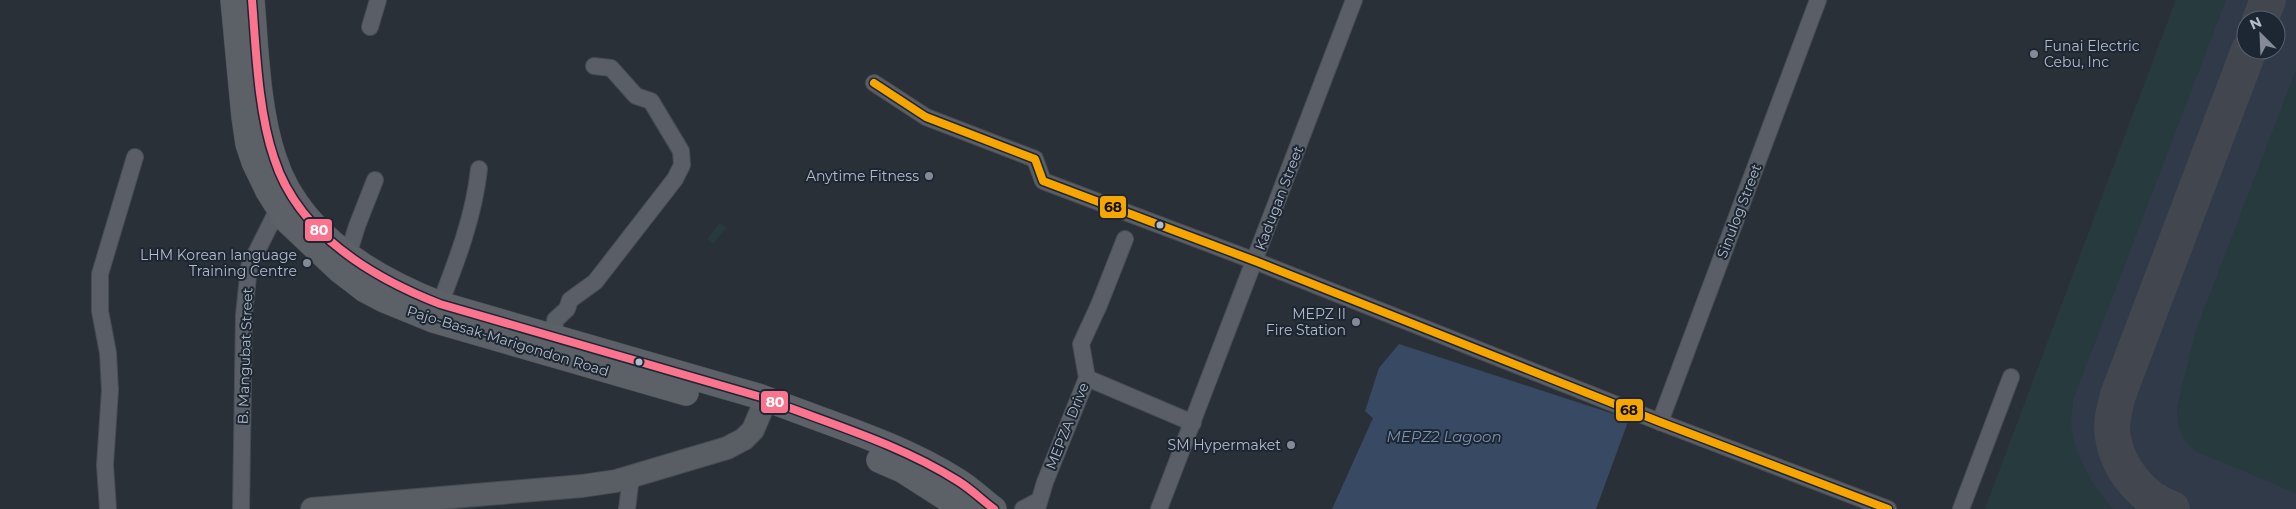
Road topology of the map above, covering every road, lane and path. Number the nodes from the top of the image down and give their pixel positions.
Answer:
1 (233, 0) edge
2 (252, 0) edge
3 (378, 0) edge
4 (1354, 0) edge
5 (1818, 0) edge
6 (370, 27) dead end
7 (594, 66) dead end
8 (874, 83) dead end
9 (135, 157) dead end
10 (479, 169) dead end
11 (375, 180) dead end
12 (278, 209) junction
13 (1125, 239) dead end
14 (348, 255) junction
15 (1255, 261) junction
16 (440, 304) junction
17 (554, 337) junction
18 (2011, 376) dead end
19 (1087, 378) junction
20 (763, 407) junction
21 (797, 419) junction
22 (1660, 422) junction
23 (1193, 423) junction
24 (624, 479) junction
25 (1038, 505) edge
26 (108, 509) edge
27 (240, 509) edge
28 (312, 509) edge
29 (619, 509) edge
30 (627, 509) edge
31 (963, 509) edge
32 (994, 509) edge
33 (1022, 509) edge
34 (1159, 509) edge
35 (1888, 509) edge
36 (1961, 509) edge

1 - 12 main road, Pajo-Basak-Marigondon Road
2 - 14 main road, Pajo-Basak-Marigondon Road
3 - 6 street
4 - 15 street, Kadugan Street
5 - 22 street, Sinulog Street
7 - 17 street
8 - 15 street
9 - 26 street
10 - 16 street
11 - 14 street
12 - 20 main road, Pajo-Basak-Marigondon Road
12 - 27 street, B. Mangubat Street
13 - 19 street, MEPZA Drive
14 - 16 main road, Pajo-Basak-Marigondon Road
15 - 22 street
15 - 23 street, Kadugan Street
16 - 17 main road, Pajo-Basak-Marigondon Road
17 - 20 main road, Pajo-Basak-Marigondon Road
18 - 36 street
19 - 23 street
19 - 25 street, MEPZA Drive
20 - 21 main road, Pajo-Basak-Marigondon Road
20 - 24 street
21 - 31 main road, Pajo-Basak-Marigondon Road
21 - 32 main road, Pajo-Basak-Marigondon Road
22 - 35 street
23 - 34 street
24 - 28 street
24 - 29 street
24 - 30 street
25 - 33 street, MEPZA Drive

